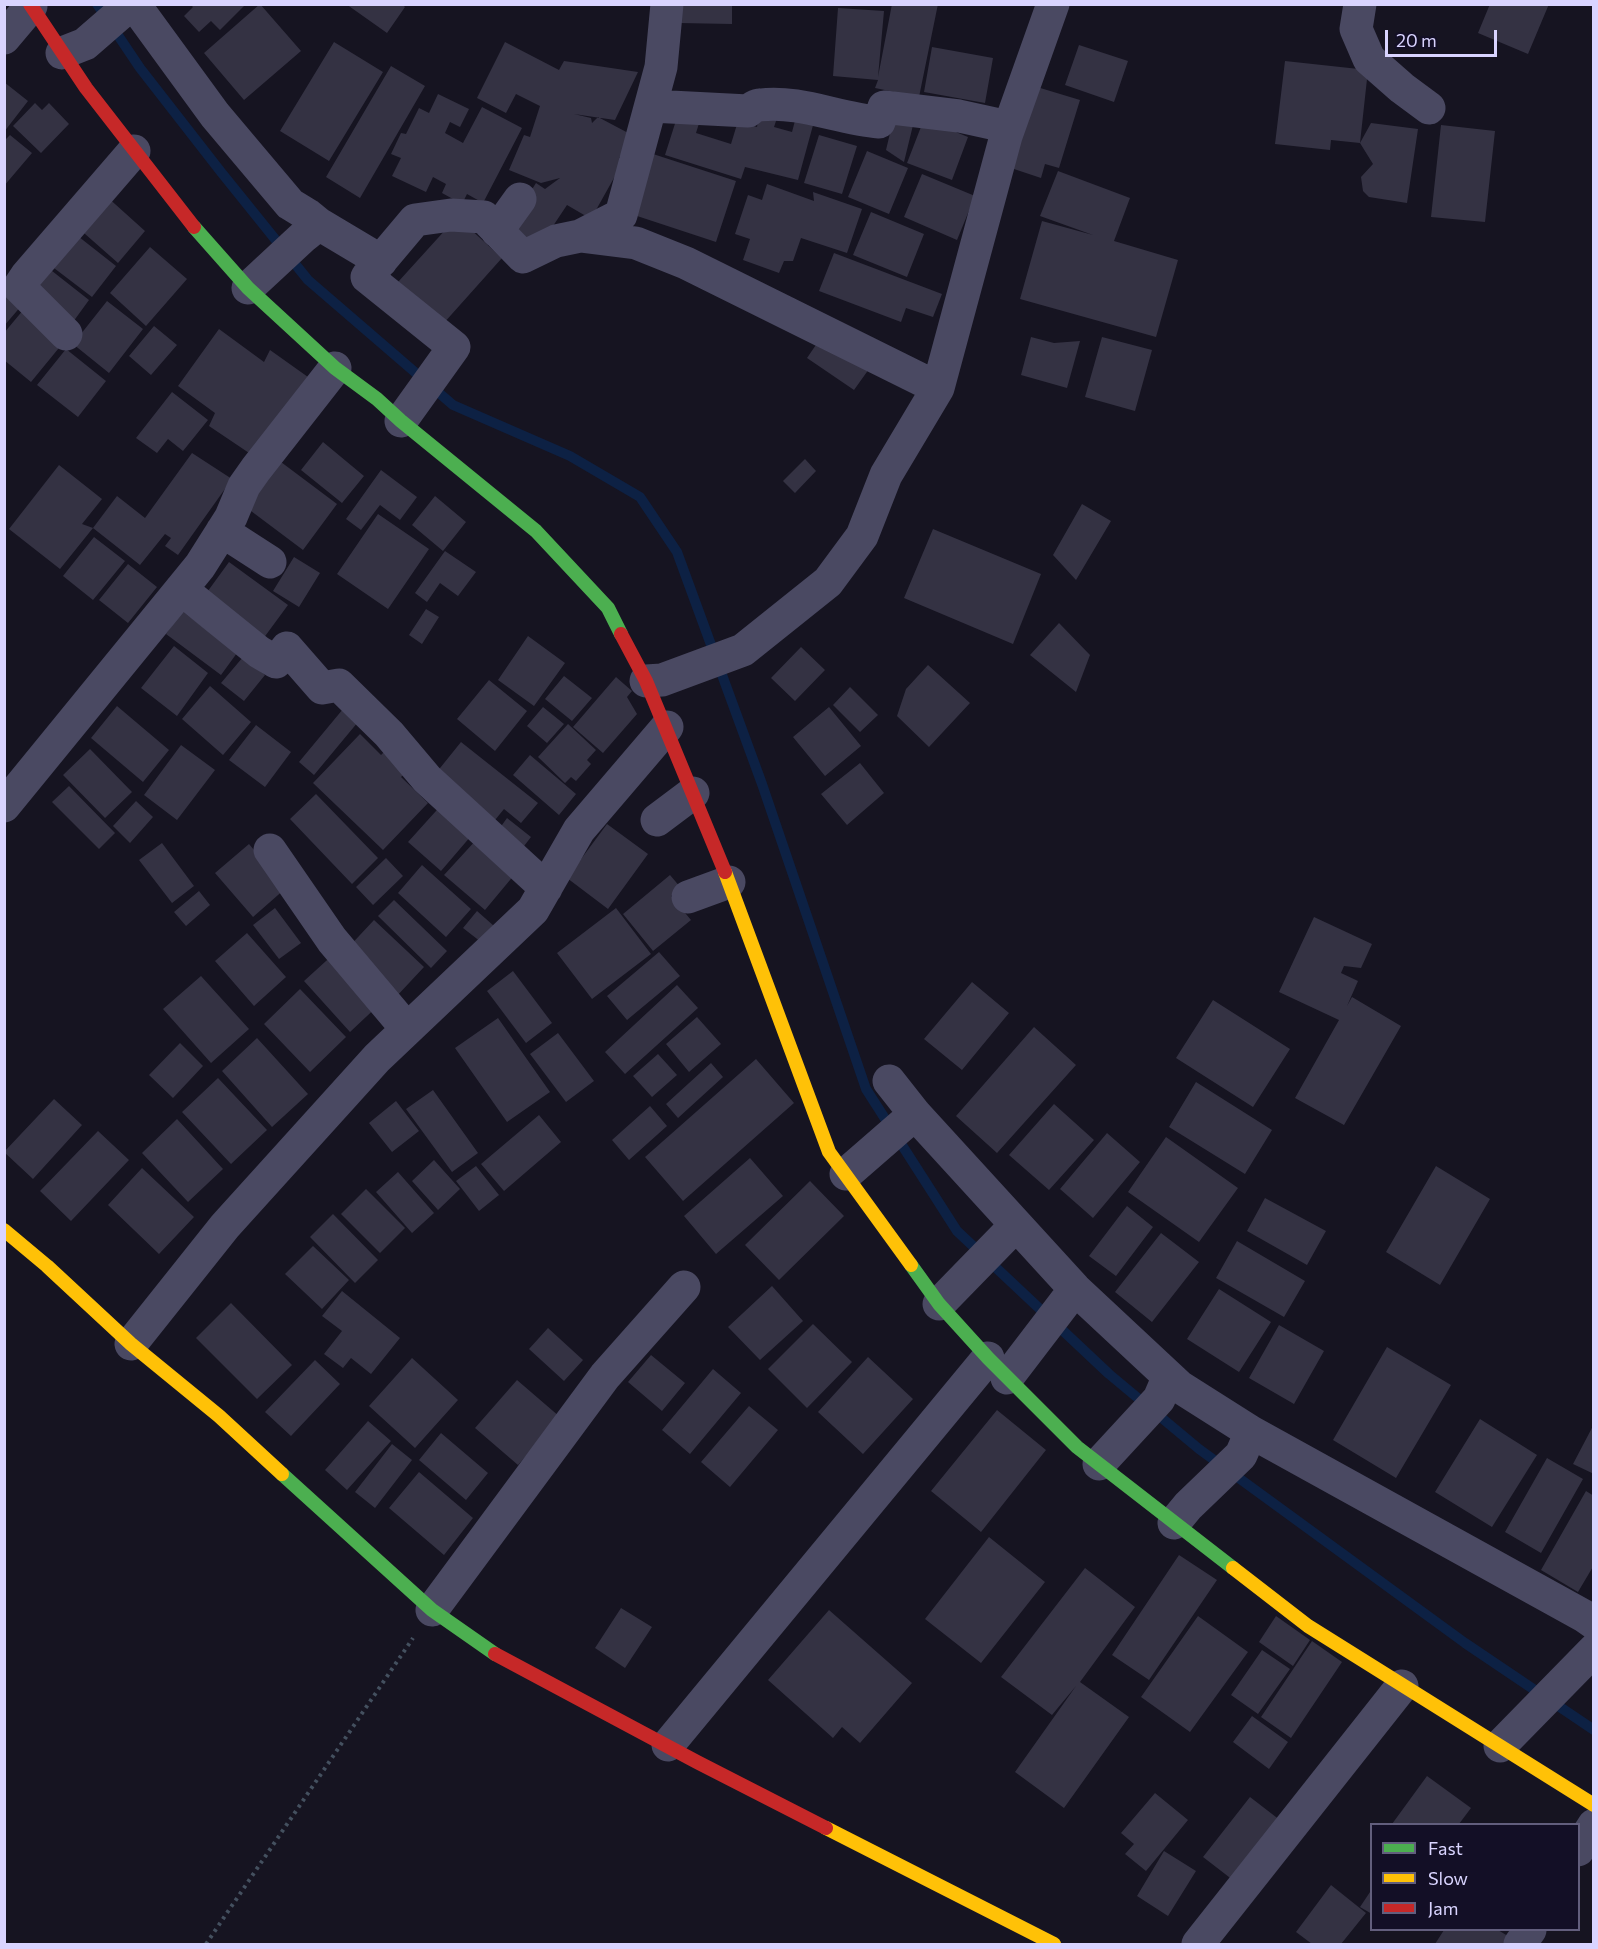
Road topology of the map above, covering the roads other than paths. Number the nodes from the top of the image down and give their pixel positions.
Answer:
1 (667, 4) edge
2 (1053, 4) edge
3 (1360, 4) edge
4 (31, 5) edge
5 (129, 7) edge
6 (4, 38) edge
7 (74, 49) junction
8 (651, 106) junction
9 (1429, 108) dead end
10 (1009, 127) junction
11 (134, 151) junction
12 (520, 199) dead end
13 (311, 230) junction
14 (497, 231) junction
15 (580, 236) junction
16 (381, 261) junction
17 (254, 282) junction
18 (66, 334) dead end
19 (335, 368) junction
20 (938, 388) junction
21 (407, 411) junction
22 (222, 531) junction
23 (270, 562) dead end
24 (181, 589) junction
25 (654, 681) junction
26 (667, 727) junction
27 (693, 793) junction
28 (4, 806) edge
29 (657, 820) dead end
30 (270, 850) dead end
31 (729, 882) junction
32 (546, 888) junction
33 (688, 897) dead end
34 (407, 1029) junction
35 (889, 1081) dead end
36 (910, 1119) junction
37 (855, 1166) junction
38 (4, 1230) edge
39 (1005, 1235) junction
40 (684, 1287) dead end
41 (947, 1295) junction
42 (1069, 1296) junction
43 (131, 1344) junction
44 (1007, 1364) junction
45 (1164, 1388) junction
46 (1246, 1444) junction
47 (1109, 1453) junction
48 (1181, 1514) junction
49 (432, 1610) junction
50 (1593, 1623) edge
51 (1584, 1659) edge
52 (1402, 1686) junction
53 (668, 1745) junction
54 (1500, 1746) junction
55 (1593, 1804) edge
56 (1593, 1825) edge
57 (1580, 1847) edge
58 (1529, 1931) edge
59 (1054, 1944) edge
60 (1198, 1944) edge
61 (1521, 1944) edge

1 - 8 street
2 - 10 street
3 - 9 street
4 - 6 street
4 - 7 main road
5 - 7 street
5 - 13 street
7 - 11 main road
8 - 10 street
8 - 15 street
10 - 20 street
11 - 17 main road
11 - 18 street
12 - 14 street
13 - 16 street
13 - 17 street
14 - 15 street
14 - 16 street
15 - 20 street
16 - 21 street
17 - 19 main road
19 - 21 main road
19 - 22 street
20 - 25 street
21 - 25 main road
22 - 23 street
22 - 24 street
24 - 28 street
24 - 32 street
25 - 26 main road
26 - 27 main road
26 - 32 street
27 - 29 street
27 - 31 main road
30 - 34 street
31 - 33 street
31 - 37 main road
32 - 34 street
34 - 43 street
35 - 36 street
36 - 37 street
36 - 39 street
37 - 41 main road
38 - 43 main road
39 - 41 street
39 - 42 street
40 - 49 street
41 - 44 main road
42 - 44 street
42 - 45 street
43 - 49 main road
44 - 47 main road
44 - 53 street
45 - 46 street
45 - 47 street
46 - 48 street
46 - 50 street
47 - 48 main road
48 - 52 main road
49 - 53 main road
51 - 54 street
52 - 54 main road
52 - 60 street
53 - 59 main road
54 - 55 main road
56 - 57 street
58 - 61 street

